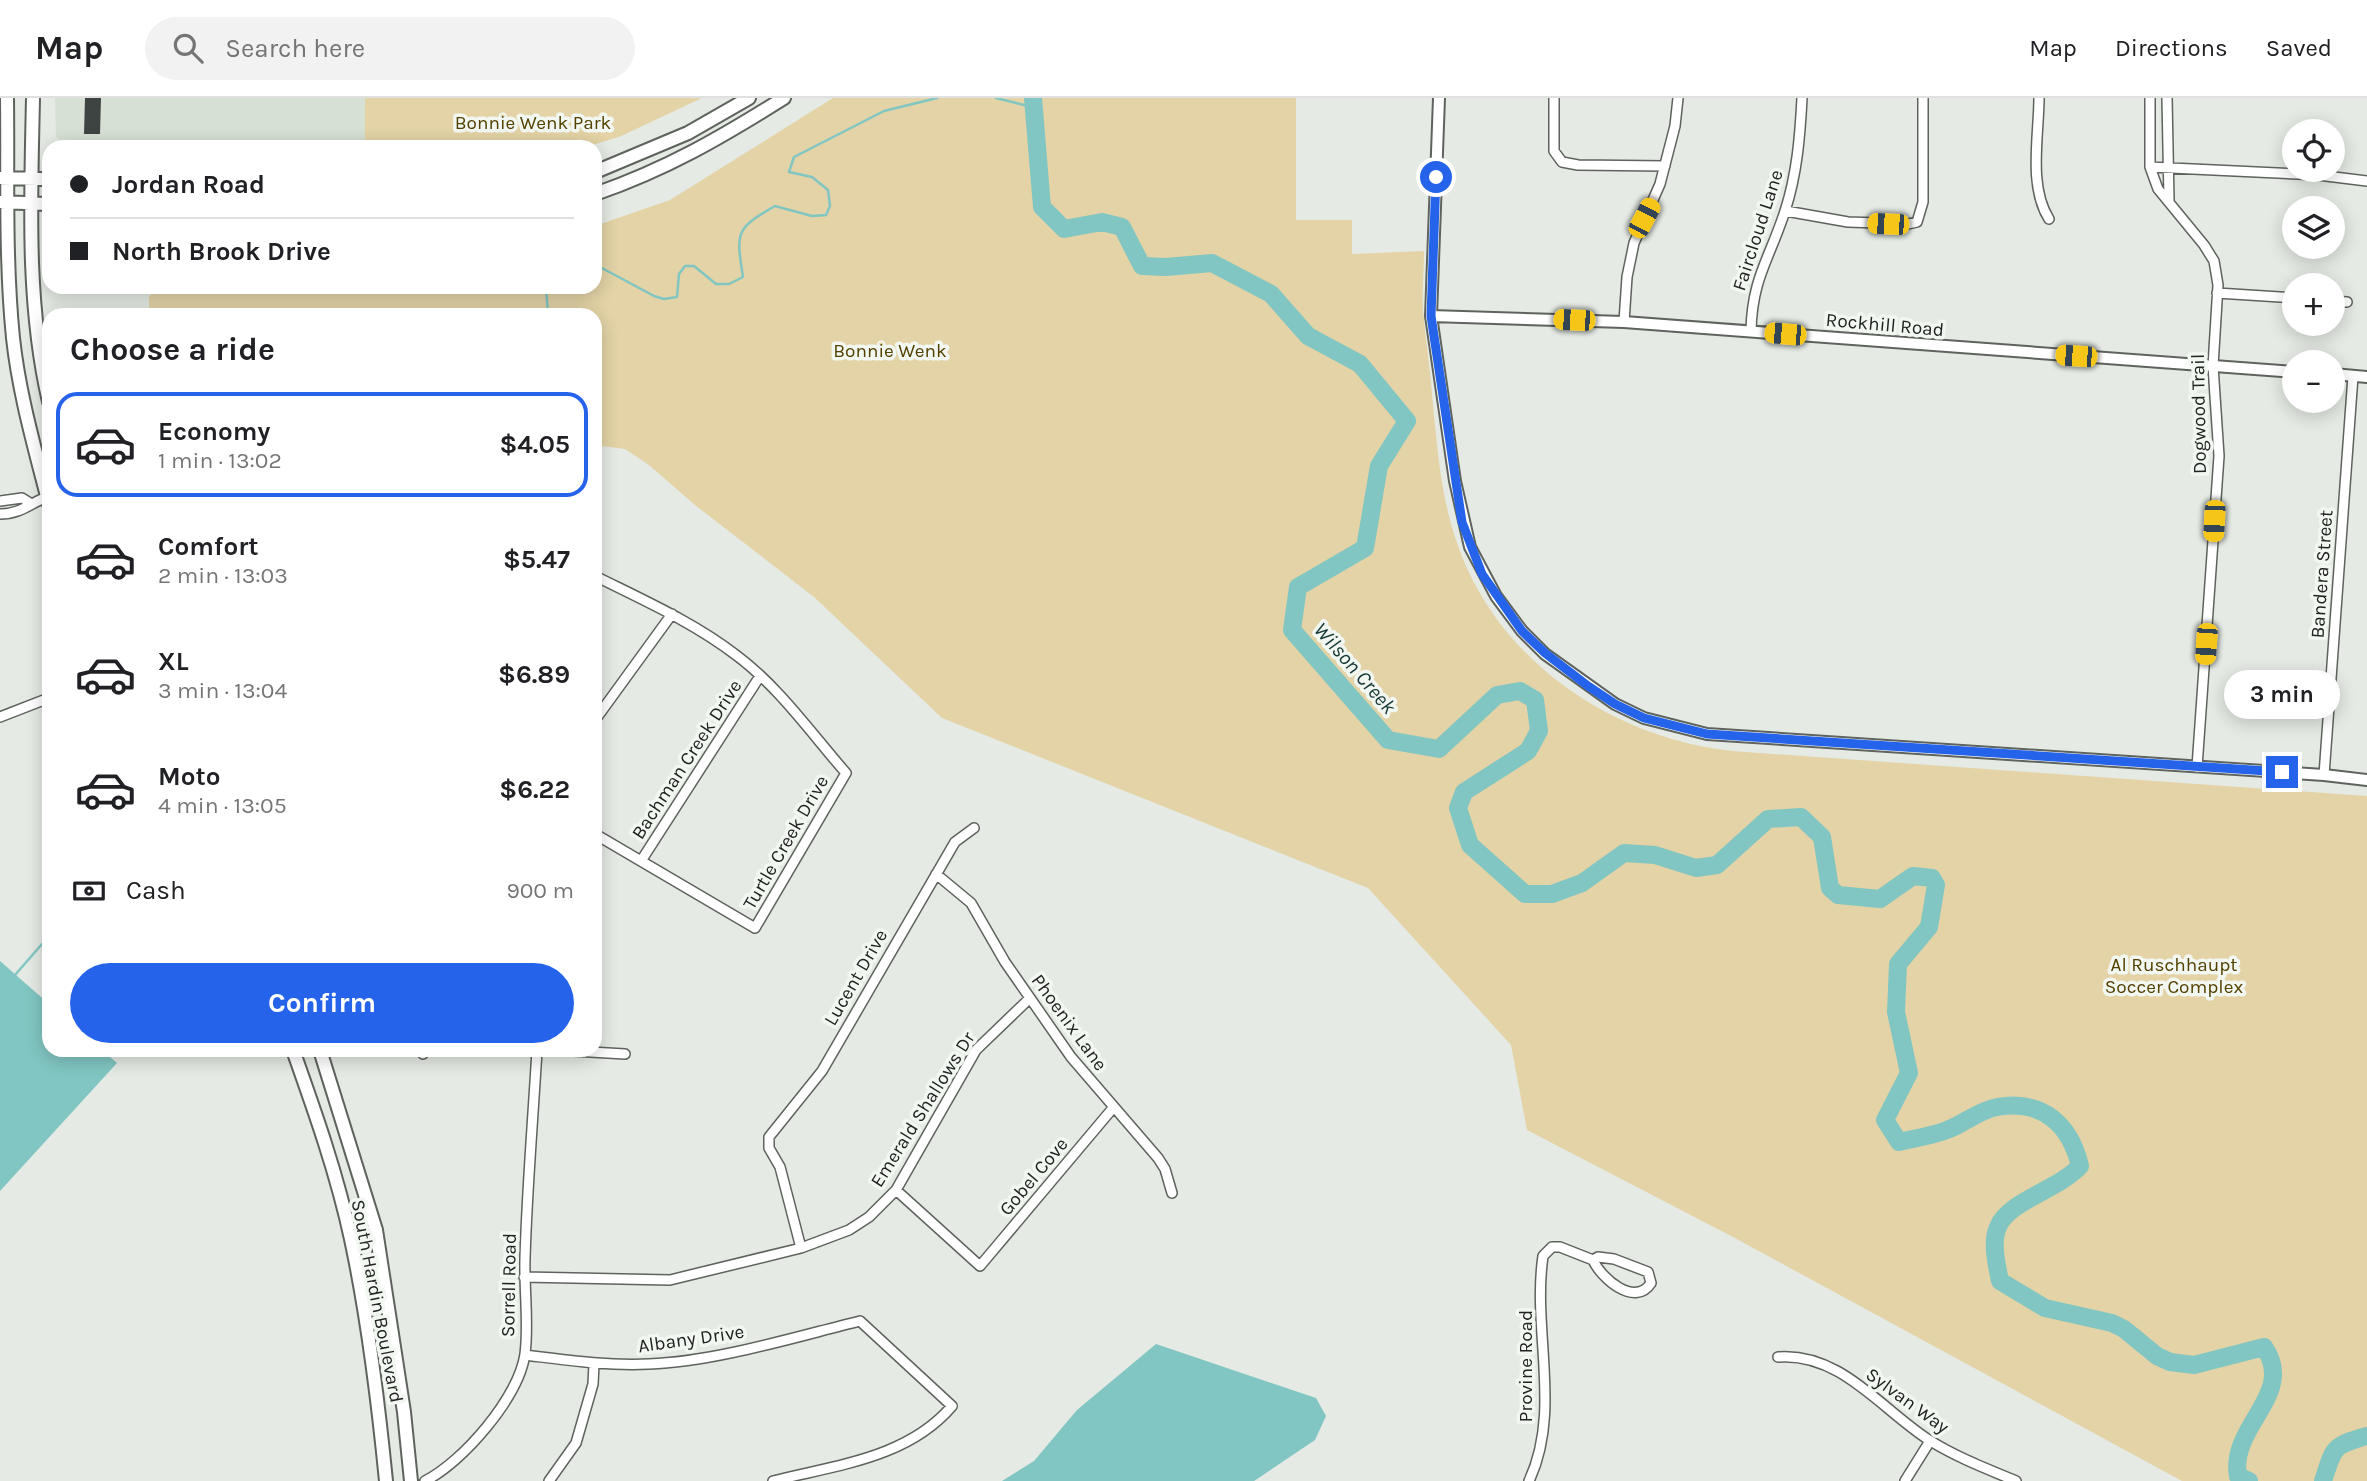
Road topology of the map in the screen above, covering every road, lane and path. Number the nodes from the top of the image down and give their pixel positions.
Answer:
1 (7, 98) edge
2 (33, 98) edge
3 (749, 98) edge
4 (784, 98) edge
5 (1439, 98) edge
6 (1555, 98) edge
7 (1678, 98) edge
8 (1802, 98) edge
9 (1923, 98) edge
10 (2039, 98) edge
11 (2150, 98) edge
12 (2166, 98) edge
13 (1665, 166) junction
14 (2150, 167) junction
15 (2166, 167) junction
16 (602, 169) edge
17 (4, 178) edge
18 (32, 179) junction
19 (42, 179) edge
20 (2367, 181) edge
21 (602, 191) edge
22 (4, 202) edge
23 (2169, 202) junction
24 (32, 204) junction
25 (42, 204) edge
26 (1786, 211) junction
27 (2049, 219) dead end
28 (2217, 293) junction
29 (2282, 297) edge
30 (1431, 316) junction
31 (1624, 322) junction
32 (1751, 331) junction
33 (42, 355) edge
34 (2213, 366) junction
35 (2282, 371) edge
36 (2345, 375) edge
37 (2353, 376) junction
38 (2367, 377) edge
39 (42, 477) edge
40 (0, 500) edge
41 (42, 500) edge
42 (30, 503) junction
43 (0, 514) edge
44 (602, 579) edge
45 (672, 614) junction
46 (760, 676) junction
47 (42, 701) edge
48 (602, 710) edge
49 (0, 717) edge
50 (2197, 767) junction
51 (2324, 775) junction
52 (2367, 780) edge
53 (974, 828) dead end
54 (602, 838) edge
55 (641, 861) junction
56 (936, 874) junction
57 (1030, 998) junction
58 (602, 1053) edge
59 (625, 1054) dead end
60 (296, 1057) edge
61 (322, 1057) edge
62 (537, 1057) edge
63 (1113, 1108) junction
64 (896, 1190) junction
65 (1172, 1193) dead end
66 (801, 1248) junction
67 (1593, 1260) junction
68 (524, 1277) junction
69 (525, 1355) junction
70 (1778, 1357) dead end
71 (594, 1364) junction
72 (1930, 1441) junction
73 (386, 1481) edge
74 (411, 1481) edge
75 (425, 1481) edge
76 (549, 1481) edge
77 (774, 1481) edge
78 (1530, 1481) edge
79 (1905, 1481) edge
80 (2016, 1481) edge

1 - 17 main road
2 - 18 main road
3 - 16 main road
4 - 21 main road
5 - 30 street
6 - 13 street
7 - 13 street
8 - 26 street, Faircloud Lane
9 - 26 street
10 - 27 street
11 - 14 street, Dogwood Trail
12 - 15 street
13 - 31 street
14 - 15 street
14 - 23 street, Dogwood Trail
15 - 20 street
15 - 23 street
17 - 18 main road
17 - 22 main road
18 - 19 main road
18 - 24 main road
22 - 24 main road
22 - 39 main road
23 - 28 street, Dogwood Trail
24 - 25 main road
24 - 33 main road
26 - 32 street, Faircloud Lane
28 - 29 street
28 - 34 street, Dogwood Trail
30 - 31 street, Rockhill Road
30 - 50 street
31 - 32 street, Rockhill Road
32 - 34 street, Rockhill Road
34 - 35 street, Rockhill Road
34 - 50 street, Dogwood Trail
36 - 37 street
37 - 38 street
37 - 51 street, Bandera Street
40 - 42 street
41 - 42 street
42 - 43 street
44 - 45 street
45 - 46 street
45 - 48 street
46 - 55 street, Bachman Creek Drive
46 - 55 street, Turtle Creek Drive
47 - 49 street
50 - 51 street
51 - 52 street
53 - 56 street, Lucent Drive
54 - 55 street
56 - 57 street, Phoenix Lane
56 - 66 street, Lucent Drive
57 - 63 street, Phoenix Lane
57 - 64 street, Emerald Shallows Dr
58 - 59 street
60 - 73 main road, South Hardin Boulevard
61 - 74 main road, South Hardin Boulevard
62 - 68 street, Sorrell Road
63 - 64 street, Gobel Cove
63 - 65 street, Phoenix Lane
64 - 66 street, Emerald Shallows Dr
66 - 68 street, Emerald Shallows Dr
67 - 67 street
67 - 78 street, Provine Road
68 - 69 street, Sorrell Road
69 - 71 street, Albany Drive
69 - 75 street, Sorrell Road
70 - 72 street, Sylvan Way
71 - 76 street
71 - 77 street, Albany Drive
72 - 79 street
72 - 80 street, Sylvan Way

